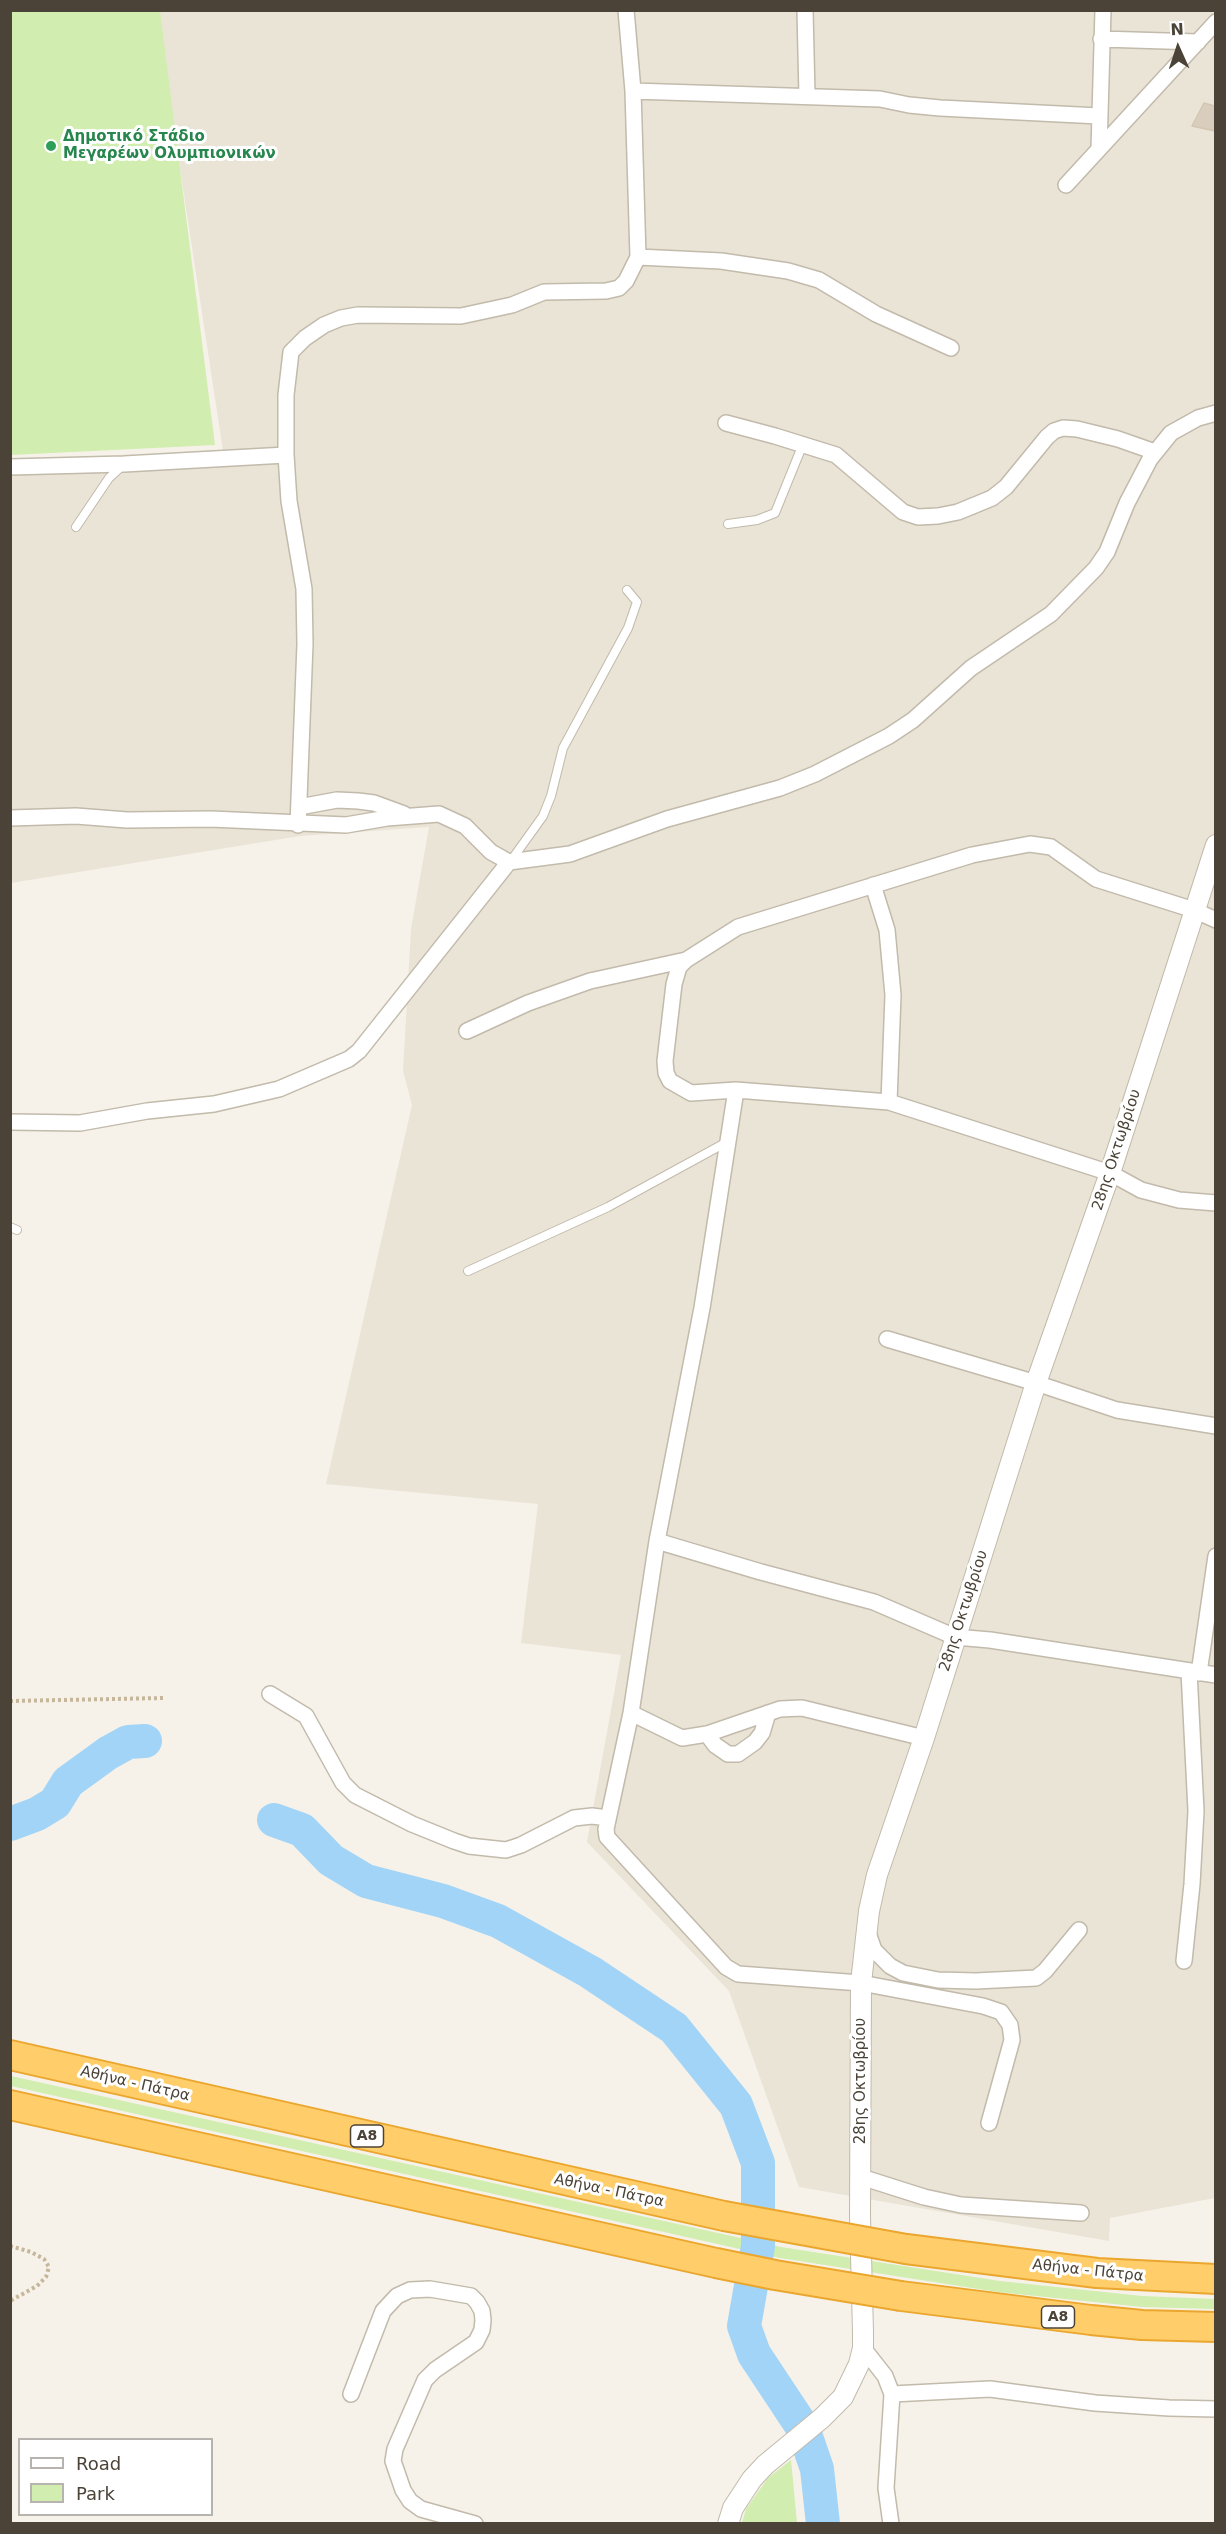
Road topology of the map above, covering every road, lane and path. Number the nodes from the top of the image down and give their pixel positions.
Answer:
1 (626, 10) edge
2 (805, 10) edge
3 (1103, 10) edge
4 (1215, 22) edge
5 (1101, 39) junction
6 (1198, 42) junction
7 (633, 91) junction
8 (807, 96) junction
9 (1099, 116) junction
10 (1099, 149) junction
11 (1066, 186) dead end
12 (638, 257) junction
13 (951, 348) dead end
14 (1215, 413) edge
15 (726, 423) dead end
16 (803, 444) junction
17 (1155, 452) junction
18 (286, 455) junction
19 (124, 464) junction
20 (10, 467) edge
21 (728, 524) dead end
22 (76, 527) dead end
23 (627, 590) dead end
24 (299, 807) junction
25 (409, 816) junction
26 (10, 818) edge
27 (298, 825) junction
28 (1215, 845) edge
29 (509, 862) junction
30 (873, 885) junction
31 (1194, 910) junction
32 (1215, 920) edge
33 (686, 960) junction
34 (467, 1031) dead end
35 (736, 1090) junction
36 (889, 1102) junction
37 (12, 1125) edge
38 (727, 1142) junction
39 (1110, 1173) junction
40 (1215, 1203) edge
41 (468, 1271) dead end
42 (887, 1339) dead end
43 (1036, 1383) junction
44 (1215, 1426) edge
45 (657, 1541) junction
46 (1215, 1556) edge
47 (955, 1637) junction
48 (1194, 1672) junction
49 (1215, 1676) edge
50 (270, 1694) dead end
51 (165, 1698) dead end
52 (10, 1701) edge
53 (631, 1713) junction
54 (768, 1713) junction
55 (707, 1734) junction
56 (924, 1738) junction
57 (608, 1818) junction
58 (867, 1930) junction
59 (1079, 1930) dead end
60 (1184, 1961) dead end
61 (861, 1983) junction
62 (10, 2055) edge
63 (10, 2105) edge
64 (989, 2123) dead end
65 (861, 2177) junction
66 (1081, 2213) dead end
67 (10, 2246) edge
68 (1215, 2279) edge
69 (10, 2301) edge
70 (1215, 2327) edge
71 (863, 2348) junction
72 (351, 2394) dead end
73 (892, 2394) junction
74 (1215, 2409) edge
75 (475, 2523) edge
76 (728, 2523) edge
77 (891, 2523) edge

1 - 7 street
2 - 8 street
3 - 5 street
4 - 6 street
5 - 6 street
5 - 9 street
6 - 10 street
7 - 8 street
7 - 12 street
8 - 9 street
9 - 10 street
10 - 11 street
12 - 13 street
12 - 18 street
14 - 17 street
15 - 16 street
16 - 17 street
16 - 21 lane
17 - 29 street
18 - 19 street
18 - 24 street
19 - 20 street
19 - 22 lane
23 - 29 lane
24 - 25 street
24 - 27 street
25 - 27 street
25 - 29 street
26 - 27 street
28 - 31 street, 28ης Οκτωβρίου
29 - 37 street
30 - 31 street
30 - 33 street
30 - 36 street
31 - 32 street
31 - 39 street, 28ης Οκτωβρίου
33 - 34 street
33 - 35 street
35 - 36 street
35 - 38 street
36 - 39 street
38 - 41 lane
38 - 45 street
39 - 40 street
39 - 43 street, 28ης Οκτωβρίου
42 - 43 street
43 - 44 street
43 - 47 street, 28ης Οκτωβρίου
45 - 47 street
45 - 53 street
46 - 48 street
47 - 48 street
47 - 56 street, 28ης Οκτωβρίου
48 - 49 street
48 - 60 street
50 - 57 street
51 - 52 path
53 - 55 street
53 - 57 street
54 - 55 street
54 - 55 street
54 - 56 street
56 - 58 street, 28ης Οκτωβρίου
57 - 61 street
58 - 59 street
58 - 61 street, 28ης Οκτωβρίου
61 - 64 street
61 - 65 street, 28ης Οκτωβρίου
62 - 68 highway, Αθήνα - Πάτρα / Α8, bridge
63 - 70 highway, Α8, bridge
65 - 66 street
65 - 71 street, 28ης Οκτωβρίου
67 - 69 path
71 - 73 street
71 - 76 street, 28ης Οκτωβρίου
72 - 75 street
73 - 74 street
73 - 77 street

